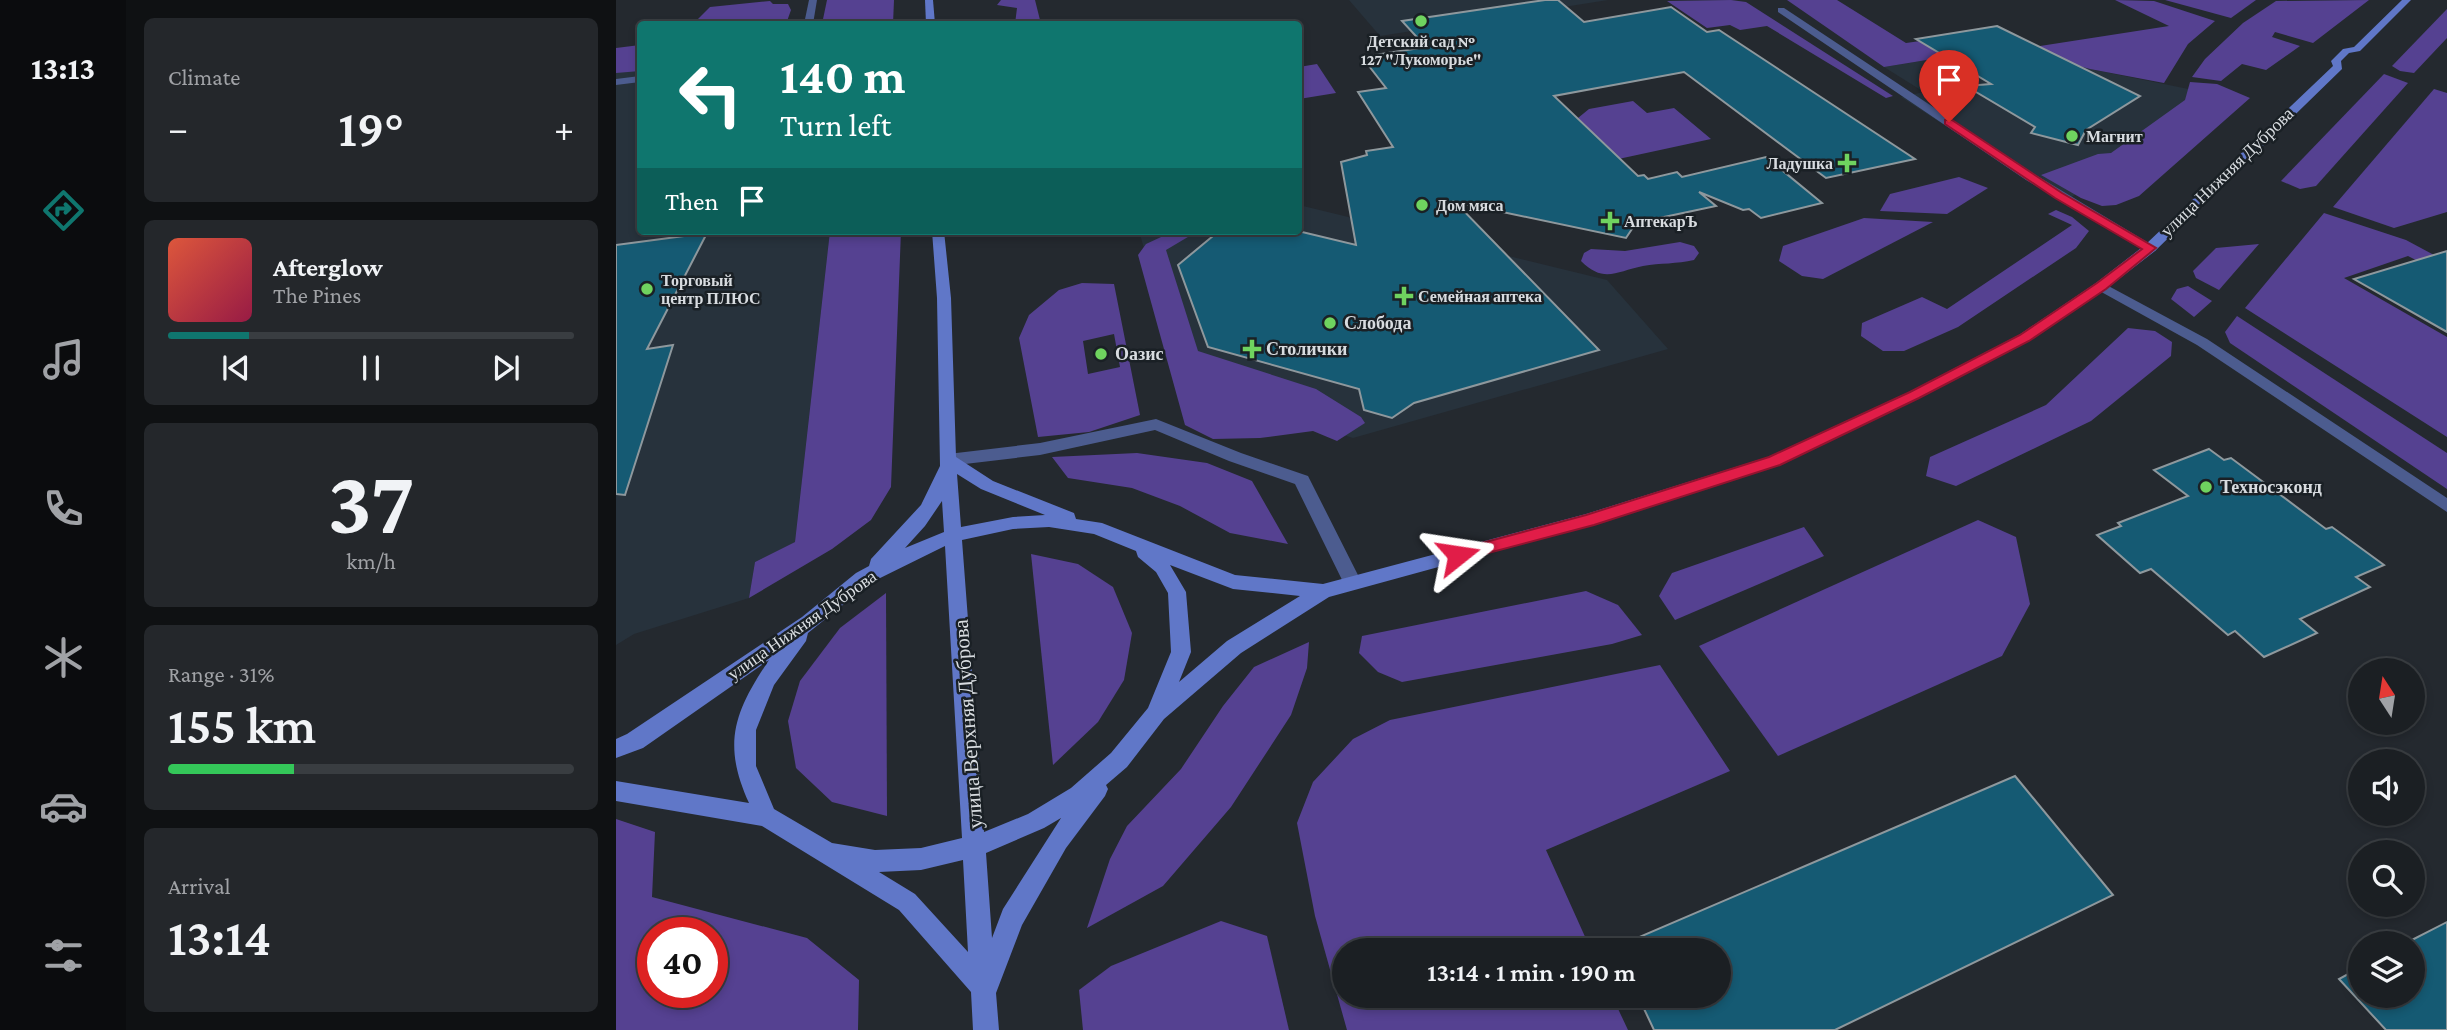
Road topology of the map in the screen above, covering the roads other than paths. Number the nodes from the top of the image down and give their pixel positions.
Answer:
1 (813, 0) edge
2 (929, 0) edge
3 (2407, 0) edge
4 (1781, 10) dead end
5 (809, 21) edge
6 (931, 21) edge
7 (637, 79) edge
8 (616, 82) edge
9 (938, 235) edge
10 (2150, 248) junction
11 (2101, 286) junction
12 (948, 460) junction
13 (2447, 506) edge
14 (1096, 527) junction
15 (955, 535) junction
16 (1135, 544) junction
17 (863, 578) junction
18 (1353, 583) junction
19 (1324, 591) junction
20 (809, 622) junction
21 (1157, 713) junction
22 (616, 748) edge
23 (1119, 760) junction
24 (616, 791) edge
25 (766, 816) junction
26 (976, 846) junction
27 (830, 854) junction
28 (985, 989) junction
29 (986, 1030) edge

1 - 5 street
2 - 6 street
3 - 10 street, улица Нижняя Дуброва
4 - 10 street
7 - 8 street
9 - 12 street, улица Верхняя Дуброва
10 - 11 street, улица Нижняя Дуброва
11 - 13 street
11 - 18 street, улица Нижняя Дуброва
12 - 14 street
12 - 15 street, улица Верхняя Дуброва
12 - 17 street, улица Верхняя Дуброва
12 - 18 street
14 - 15 street, улица Нижняя Дуброва
14 - 16 street, улица Нижняя Дуброва
15 - 17 street, улица Нижняя Дуброва
15 - 26 street, улица Верхняя Дуброва
16 - 19 street, улица Нижняя Дуброва
16 - 21 street
17 - 20 street, улица Нижняя Дуброва
18 - 19 street, улица Нижняя Дуброва
19 - 21 street, улица Нижняя Дуброва
20 - 22 street, улица Нижняя Дуброва
20 - 25 street
21 - 23 street, улица Нижняя Дуброва
23 - 26 street, улица Нижняя Дуброва
23 - 28 street, улица Верхняя Дуброва
24 - 25 street, улица Нижняя Дуброва
25 - 27 street, улица Нижняя Дуброва
26 - 27 street, улица Нижняя Дуброва
26 - 28 street, улица Верхняя Дуброва
27 - 28 street
28 - 29 street, улица Верхняя Дуброва

